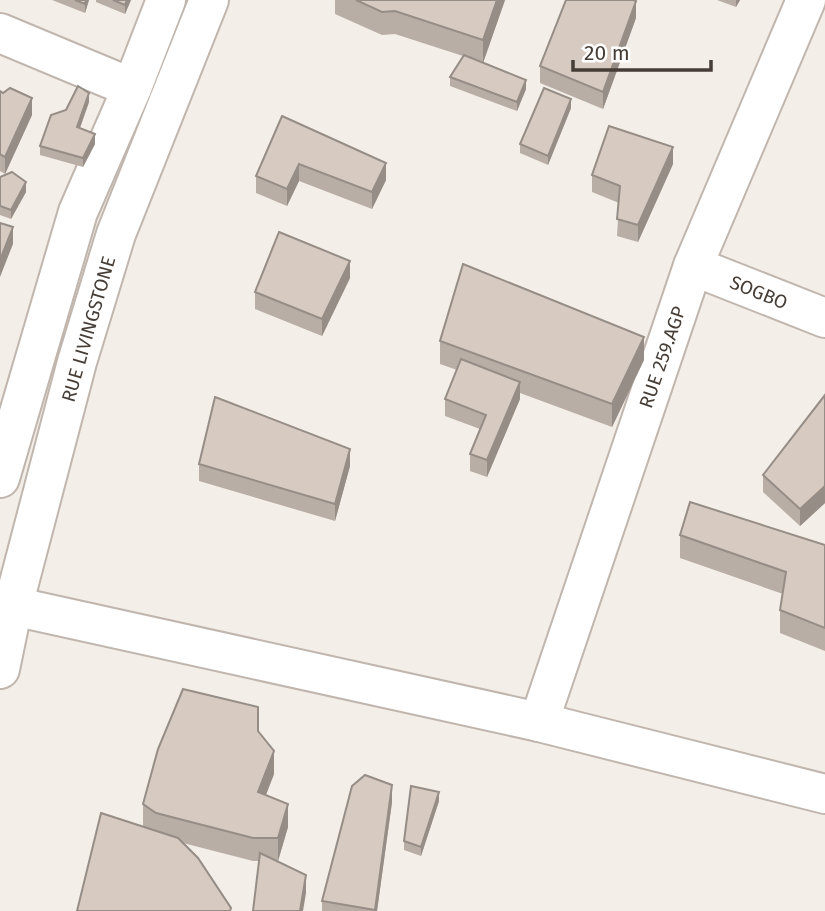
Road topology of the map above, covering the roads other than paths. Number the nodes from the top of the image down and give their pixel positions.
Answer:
1 (166, 0) edge
2 (209, 0) edge
3 (806, 0) edge
4 (0, 33) edge
5 (132, 88) junction
6 (169, 104) junction
7 (693, 266) junction
8 (825, 318) edge
9 (0, 478) edge
10 (13, 606) junction
11 (0, 669) edge
12 (539, 722) junction
13 (825, 794) edge

1 - 5 street
2 - 6 street, RUE LIVINGSTONE
3 - 7 street, RUE 259.AGP
4 - 5 street
5 - 6 street
5 - 9 street
6 - 10 street, RUE LIVINGSTONE
7 - 8 street, SOGBO
7 - 12 street, RUE 259.AGP
10 - 11 street, RUE LIVINGSTONE
10 - 12 street
12 - 13 street

